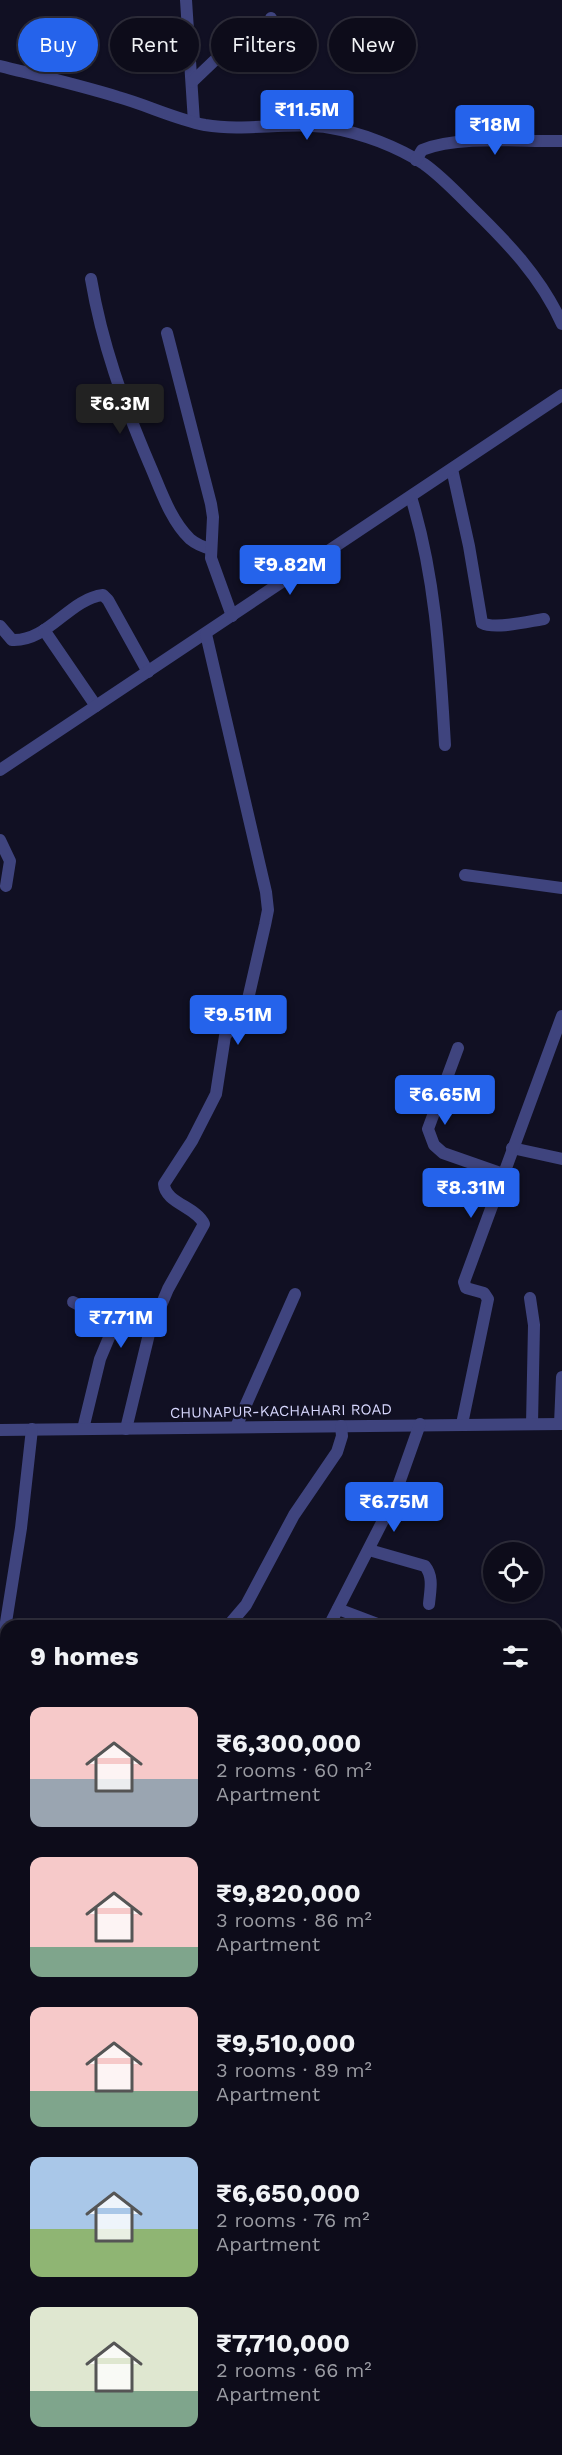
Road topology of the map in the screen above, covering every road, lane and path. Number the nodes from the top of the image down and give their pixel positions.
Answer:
1 (186, 0) edge
2 (211, 64) edge
3 (0, 66) edge
4 (192, 82) junction
5 (194, 122) junction
6 (562, 141) edge
7 (416, 160) junction
8 (91, 279) dead end
9 (562, 324) edge
10 (166, 333) dead end
11 (562, 394) edge
12 (452, 469) junction
13 (411, 497) junction
14 (211, 549) junction
15 (232, 616) junction
16 (544, 619) dead end
17 (0, 626) edge
18 (44, 630) junction
19 (206, 634) junction
20 (148, 672) junction
21 (96, 706) junction
22 (445, 745) dead end
23 (0, 770) edge
24 (0, 840) edge
25 (465, 875) dead end
26 (6, 886) dead end
27 (562, 888) edge
28 (562, 1016) edge
29 (458, 1048) dead end
30 (512, 1148) junction
31 (562, 1159) edge
32 (503, 1174) junction
33 (295, 1294) dead end
34 (530, 1298) dead end
35 (74, 1302) dead end
36 (562, 1377) edge
37 (420, 1424) junction
38 (462, 1424) junction
39 (532, 1424) junction
40 (561, 1424) edge
41 (341, 1425) junction
42 (236, 1427) junction
43 (32, 1429) junction
44 (83, 1429) junction
45 (126, 1429) junction
46 (0, 1430) edge
47 (369, 1550) junction
48 (429, 1604) dead end
49 (338, 1609) junction
50 (6, 1620) edge
51 (233, 1620) edge
52 (332, 1620) edge
53 (367, 1620) edge

1 - 4 street
2 - 4 street
3 - 5 street
4 - 5 street
5 - 7 street
6 - 7 street
7 - 9 street
8 - 14 street
10 - 14 street
11 - 12 street
12 - 13 street
12 - 16 street
13 - 15 street
13 - 22 street
14 - 15 street
15 - 19 street
17 - 18 street
18 - 20 street
18 - 21 street
19 - 20 street
19 - 45 street
20 - 21 street
21 - 23 street
24 - 26 street
25 - 27 street
28 - 30 street
29 - 32 street
30 - 31 street
30 - 32 street
32 - 38 street
33 - 42 street
34 - 39 street
35 - 44 street
36 - 40 street
37 - 38 street, CHUNAPUR-KACHAHARI ROAD
37 - 41 street, CHUNAPUR-KACHAHARI ROAD
37 - 47 street
38 - 39 street, CHUNAPUR-KACHAHARI ROAD
39 - 40 street, CHUNAPUR-KACHAHARI ROAD
41 - 42 street, CHUNAPUR-KACHAHARI ROAD
41 - 51 street
42 - 45 street, CHUNAPUR-KACHAHARI ROAD
43 - 44 street, CHUNAPUR-KACHAHARI ROAD
43 - 46 street, CHUNAPUR-KACHAHARI ROAD
43 - 50 street
44 - 45 street, CHUNAPUR-KACHAHARI ROAD
47 - 48 street
47 - 49 street
49 - 52 street
49 - 53 street

